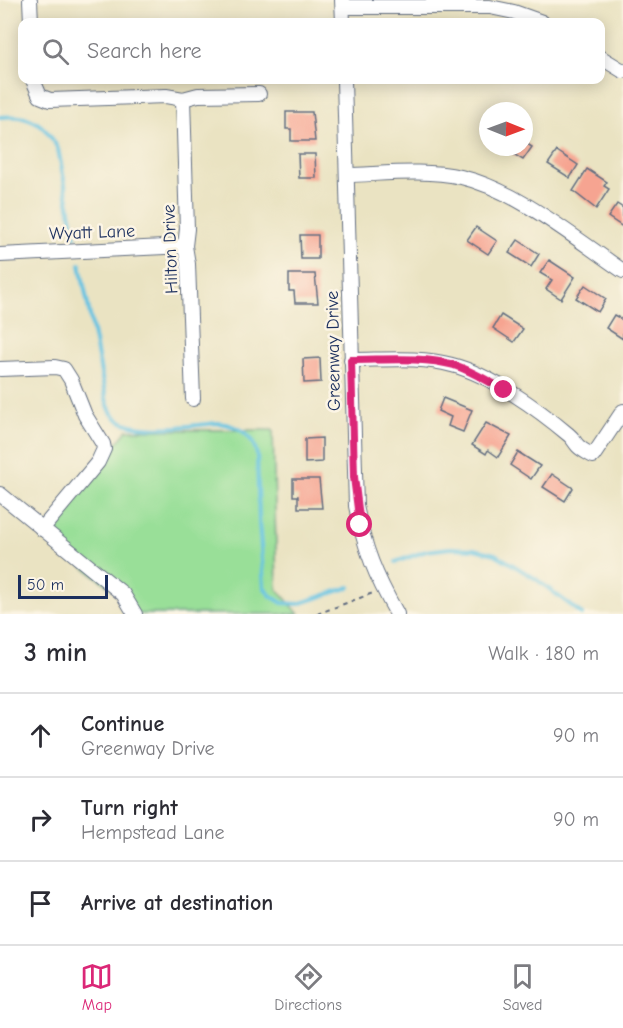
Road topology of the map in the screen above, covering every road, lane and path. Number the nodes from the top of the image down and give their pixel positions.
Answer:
1 (30, 0) edge
2 (342, 4) edge
3 (31, 18) edge
4 (531, 18) edge
5 (605, 60) edge
6 (623, 71) edge
7 (35, 84) edge
8 (344, 84) edge
9 (259, 94) dead end
10 (183, 99) junction
11 (347, 175) junction
12 (185, 246) junction
13 (0, 255) edge
14 (623, 271) edge
15 (351, 360) junction
16 (0, 369) edge
17 (192, 399) dead end
18 (623, 411) edge
19 (0, 494) edge
20 (42, 529) junction
21 (383, 589) junction
22 (135, 614) edge
23 (317, 614) edge
24 (397, 614) edge

1 - 3 street
2 - 4 street
5 - 6 street
7 - 10 street
8 - 11 street, Greenway Drive
9 - 10 street
10 - 12 street, Hilton Drive
11 - 14 street
11 - 15 street, Greenway Drive
12 - 13 street, Wyatt Lane
12 - 17 street, Hilton Drive
15 - 18 street
15 - 21 street, Greenway Drive
16 - 20 street
19 - 20 street
20 - 22 street
21 - 23 path
21 - 24 street, Greenway Drive

